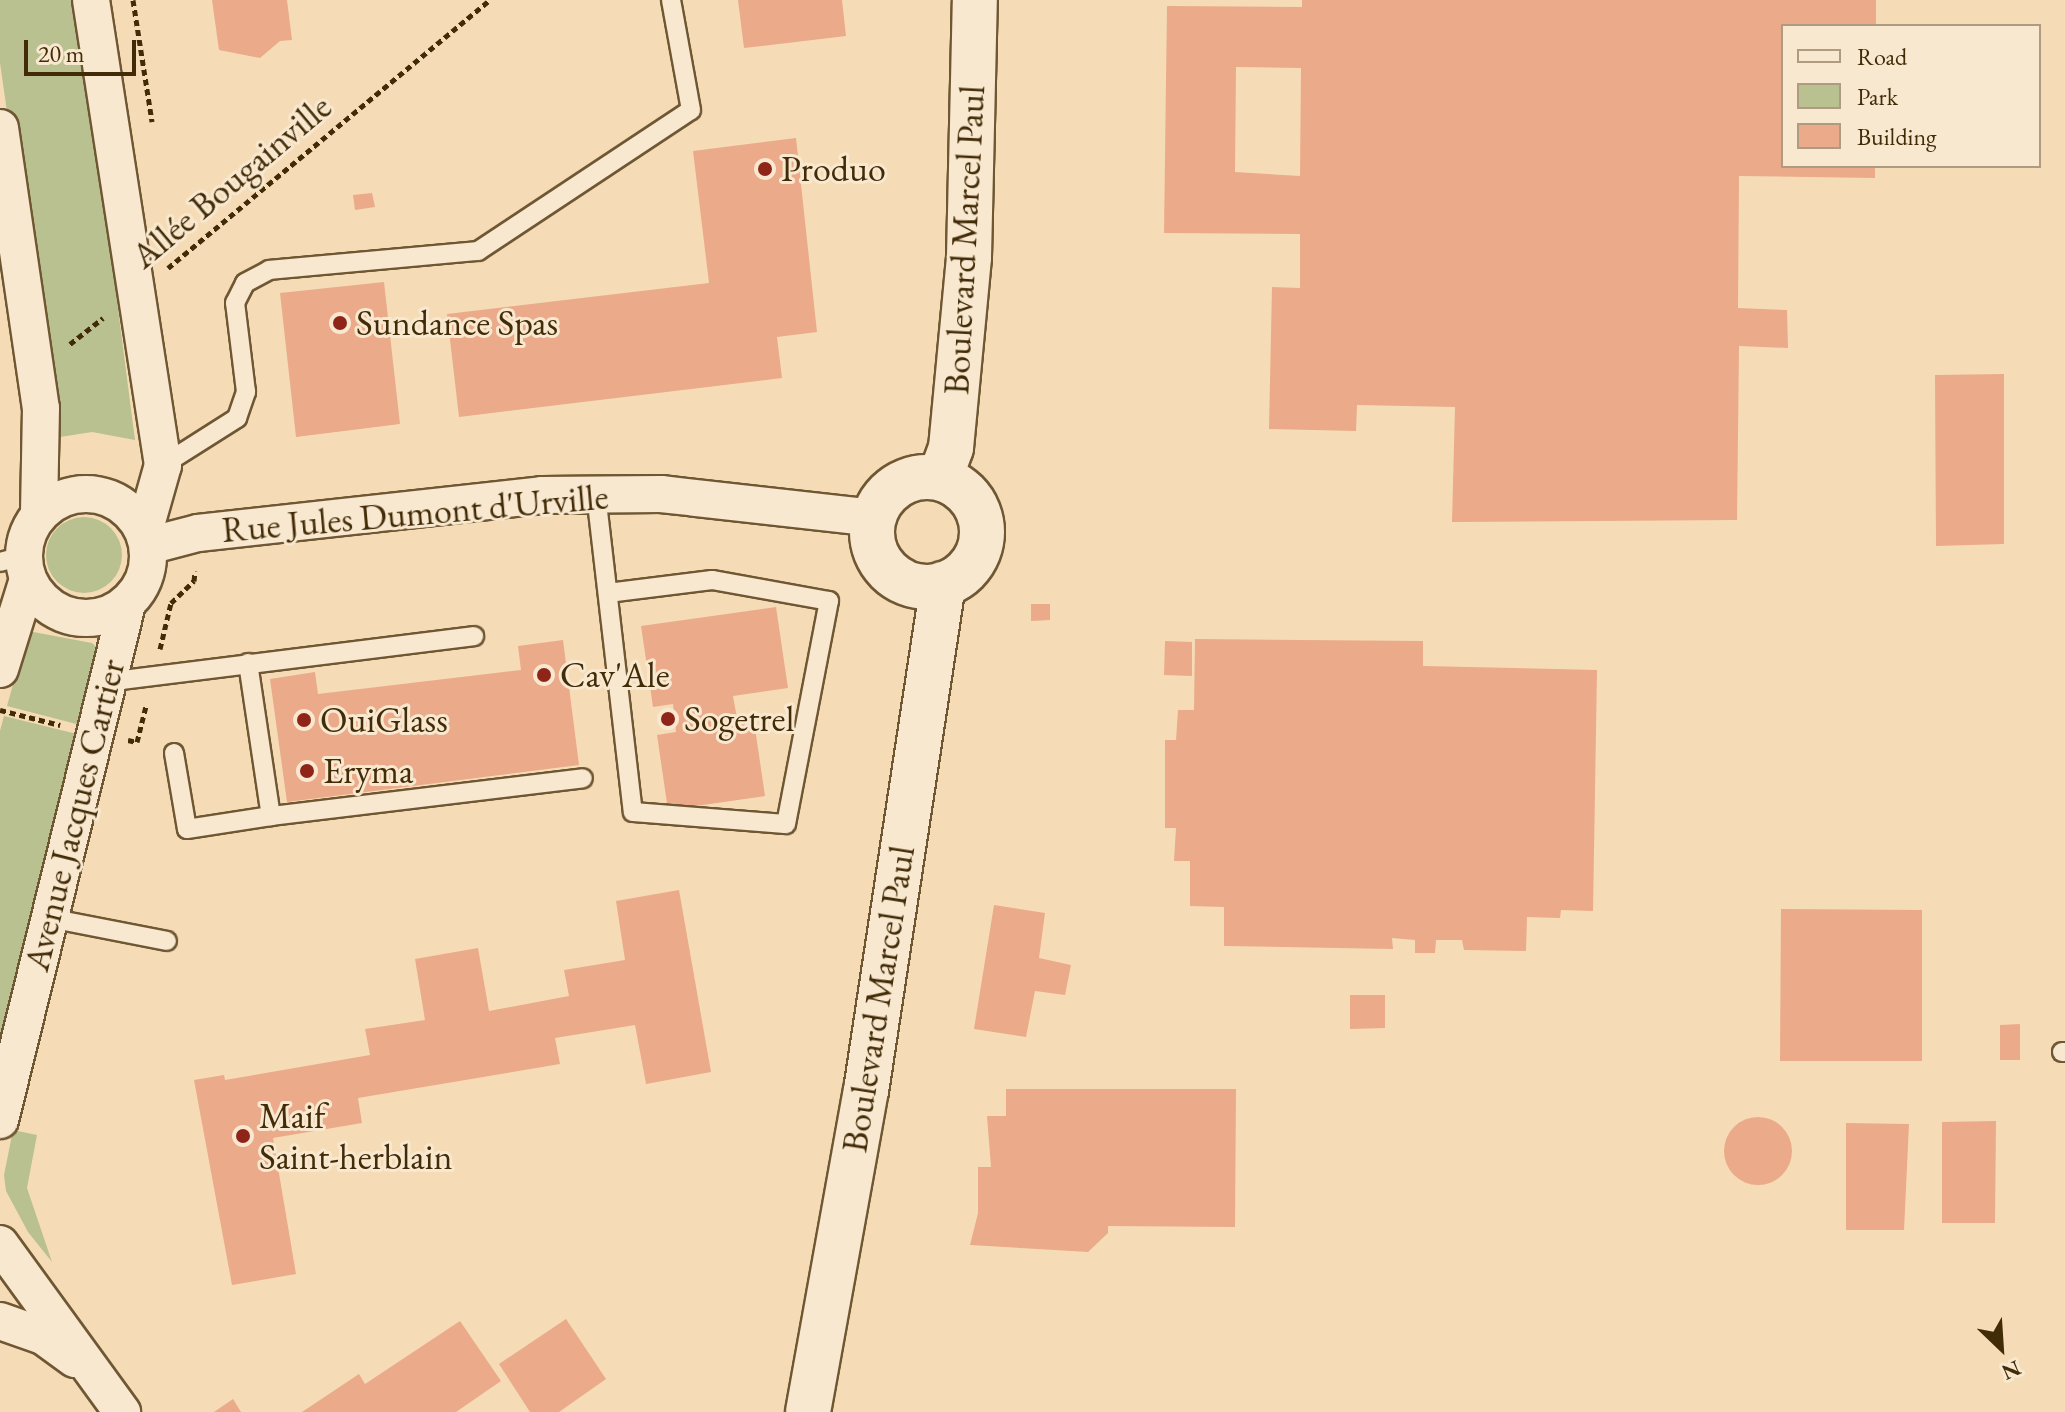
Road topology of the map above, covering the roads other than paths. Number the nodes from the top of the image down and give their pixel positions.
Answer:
1 (91, 0) edge
2 (671, 0) edge
3 (975, 0) edge
4 (0, 128) edge
5 (163, 465) junction
6 (940, 478) junction
7 (596, 494) junction
8 (39, 515) junction
9 (874, 518) junction
10 (146, 539) junction
11 (17, 566) edge
12 (943, 584) junction
13 (608, 593) junction
14 (127, 604) junction
15 (474, 636) dead end
16 (248, 663) junction
17 (0, 669) edge
18 (106, 682) junction
19 (174, 753) dead end
20 (583, 778) dead end
21 (271, 816) junction
22 (49, 918) junction
23 (167, 941) dead end
24 (0, 1120) edge
25 (0, 1244) edge
26 (0, 1321) edge
27 (114, 1400) edge
28 (808, 1412) edge

1 - 5 street
2 - 5 lane
3 - 6 street, Boulevard Marcel Paul
4 - 8 street
5 - 10 street
6 - 9 street
6 - 12 street
7 - 9 street, Rue Jules Dumont d'Urville
7 - 10 street, Rue Jules Dumont d'Urville
7 - 13 lane
8 - 10 street
8 - 11 street
9 - 12 street
10 - 14 street
11 - 14 street
11 - 17 street
12 - 28 street, Boulevard Marcel Paul
13 - 13 lane
14 - 18 street, Avenue Jacques Cartier
15 - 16 lane
16 - 18 lane
16 - 21 lane
18 - 22 street, Avenue Jacques Cartier
19 - 21 lane
20 - 21 lane
22 - 23 lane
22 - 24 street, Avenue Jacques Cartier
25 - 27 street
26 - 27 street

